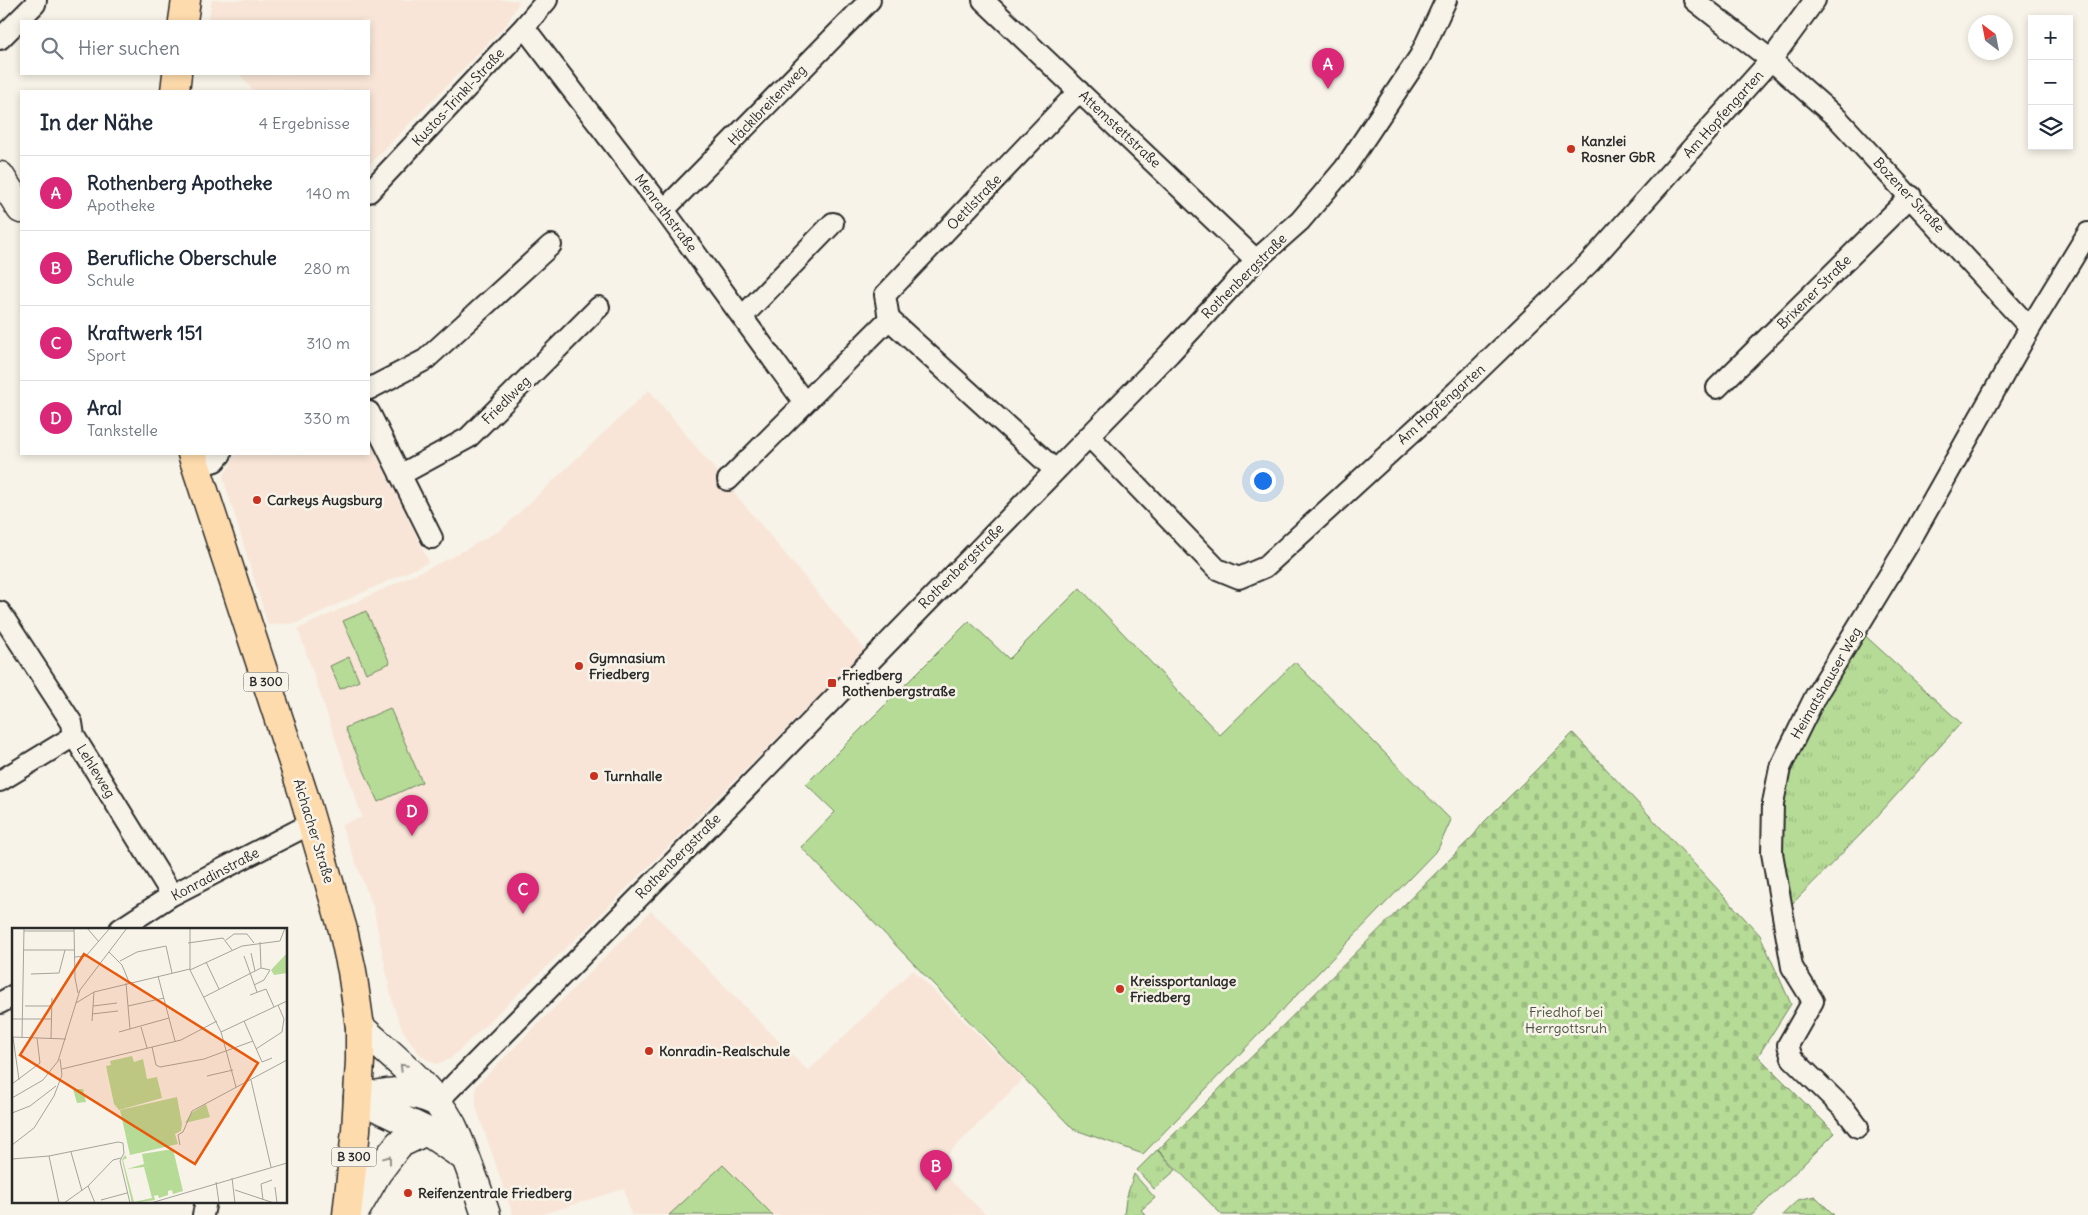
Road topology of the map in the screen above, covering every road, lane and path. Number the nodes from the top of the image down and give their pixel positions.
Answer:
1 (36, 0) edge
2 (186, 0) edge
3 (547, 0) edge
4 (870, 0) edge
5 (983, 0) edge
6 (1446, 0) edge
7 (1694, 0) edge
8 (1815, 0) edge
9 (183, 20) edge
10 (524, 27) junction
11 (0, 38) edge
12 (1771, 60) junction
13 (178, 75) edge
14 (176, 90) edge
15 (1079, 91) junction
16 (0, 176) edge
17 (370, 191) edge
18 (1911, 196) junction
19 (20, 206) edge
20 (664, 210) junction
21 (833, 223) dead end
22 (2088, 233) edge
23 (551, 245) dead end
24 (1256, 260) junction
25 (599, 308) dead end
26 (742, 316) junction
27 (889, 319) junction
28 (2030, 328) junction
29 (370, 388) edge
30 (1717, 388) dead end
31 (804, 402) junction
32 (370, 414) edge
33 (1089, 436) junction
34 (220, 455) edge
35 (194, 460) edge
36 (1055, 470) junction
37 (400, 475) junction
38 (728, 480) dead end
39 (432, 538) dead end
40 (2, 619) edge
41 (74, 736) junction
42 (0, 781) edge
43 (312, 823) junction
44 (172, 896) junction
45 (122, 928) edge
46 (12, 996) edge
47 (0, 1003) edge
48 (360, 1027) junction
49 (358, 1098) junction
50 (436, 1102) junction
51 (1858, 1127) dead end
52 (426, 1131) junction
53 (466, 1158) junction
54 (206, 1202) edge
55 (203, 1215) edge
56 (347, 1215) edge
57 (353, 1215) edge
58 (486, 1215) edge

1 - 11 street
2 - 9 main road
3 - 10 street, Kustos-Trinkl-Straße
4 - 20 street, Häcklbreitenweg
5 - 15 street, Attemstettstraße
6 - 24 street, Rothenbergstraße
7 - 12 street, Bozener Straße
8 - 12 street, Am Hopfengarten
10 - 17 street, Kustos-Trinkl-Straße
10 - 20 street, Menrathstraße
12 - 18 street, Bozener Straße
12 - 33 street, Am Hopfengarten
13 - 14 main road
15 - 24 street, Attemstettstraße
15 - 27 street, Oettlstraße
16 - 19 main road
18 - 28 street, Bozener Straße
18 - 30 street, Brixener Straße
20 - 26 street, Menrathstraße
21 - 26 street
22 - 28 street
23 - 29 street
24 - 33 street, Rothenbergstraße
25 - 37 street, Friedlweg
26 - 31 street, Menrathstraße
27 - 31 street
27 - 36 street
28 - 51 street, Heimatshauser Weg
31 - 38 street
32 - 37 street
33 - 36 street, Rothenbergstraße
34 - 35 street
35 - 43 main road, Aichacher Straße / B 300
36 - 50 street, Rothenbergstraße
37 - 39 street
40 - 41 street, Lehleweg
41 - 42 street
41 - 44 street, Lehleweg
43 - 44 street, Konradinstraße
43 - 48 main road, Aichacher Straße / B 300
44 - 45 street, Konradinstraße
46 - 47 street
48 - 49 main road, Aichacher Straße / B 300
50 -> 48 main road
49 - 50 main road
49 - 52 main road
49 - 56 main road, B 300
50 - 53 main road
52 - 53 main road
57 -> 52 main road
53 - 58 main road
54 - 55 street

